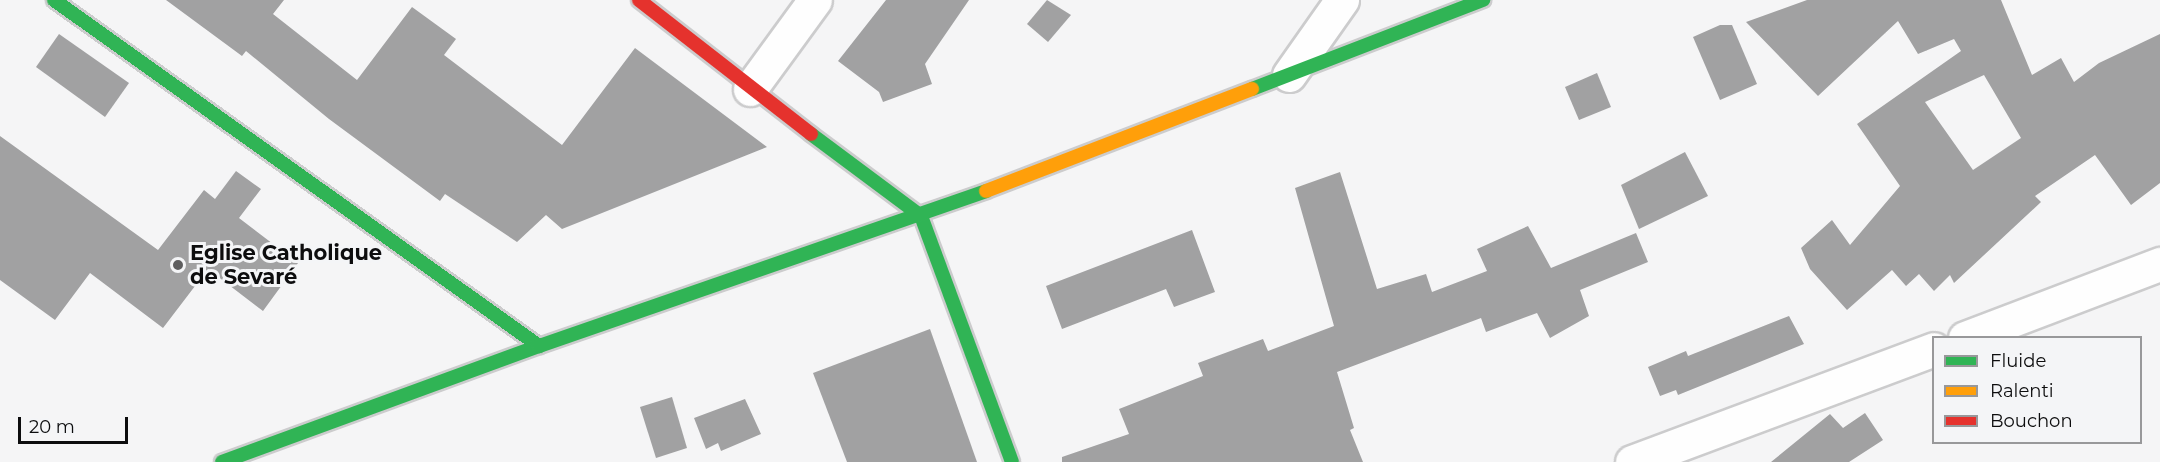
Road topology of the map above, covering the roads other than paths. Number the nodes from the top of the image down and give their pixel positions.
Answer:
1 (54, 0) edge
2 (639, 0) edge
3 (815, 0) edge
4 (1342, 0) edge
5 (1483, 0) edge
6 (1289, 75) junction
7 (750, 89) junction
8 (921, 216) junction
9 (2160, 264) edge
10 (1970, 336) edge
11 (539, 346) junction
12 (1932, 350) edge
13 (222, 462) edge
14 (1012, 462) edge
15 (1632, 462) edge

1 - 11 street
2 - 7 street
3 - 7 street
4 - 6 street
5 - 6 street
6 - 8 street
7 - 8 street
8 - 11 street
8 - 14 street
9 - 10 street
11 - 13 street
12 - 15 street

